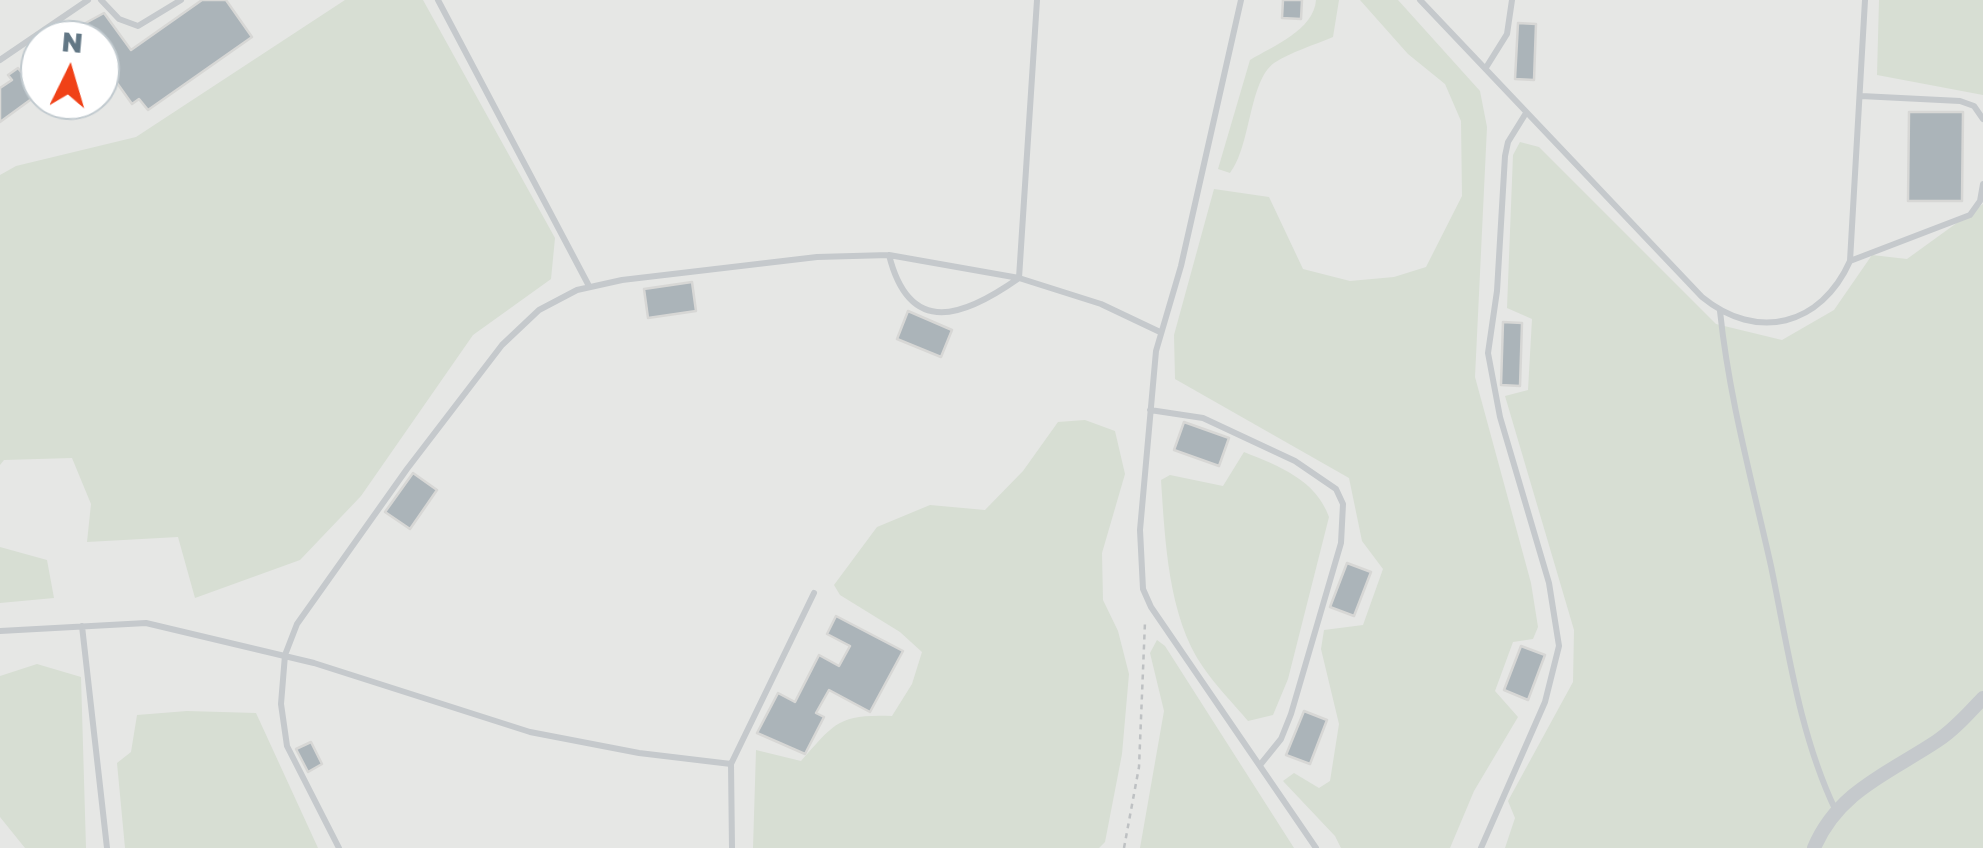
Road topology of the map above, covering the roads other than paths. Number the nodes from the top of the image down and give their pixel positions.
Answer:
1 (88, 0) edge
2 (101, 0) edge
3 (181, 0) edge
4 (438, 0) edge
5 (1037, 0) edge
6 (1241, 0) edge
7 (1420, 0) edge
8 (1512, 0) edge
9 (1865, 0) edge
10 (0, 60) edge
11 (1487, 66) junction
12 (1861, 96) junction
13 (1526, 113) junction
14 (1983, 119) edge
15 (1983, 184) edge
16 (889, 255) junction
17 (1850, 261) junction
18 (1018, 278) junction
19 (590, 286) junction
20 (1720, 311) junction
21 (1160, 332) junction
22 (1150, 410) junction
23 (814, 593) dead end
24 (82, 626) junction
25 (0, 631) edge
26 (285, 655) junction
27 (1983, 698) edge
28 (730, 764) junction
29 (1260, 765) junction
30 (1835, 810) junction
31 (107, 848) edge
32 (340, 848) edge
33 (732, 848) edge
34 (1316, 848) edge
35 (1481, 848) edge
36 (1814, 848) edge

1 - 10 lane
2 - 3 lane
4 - 19 lane
5 - 18 lane
6 - 21 lane
7 - 11 lane
8 - 11 lane
9 - 12 lane
11 - 13 lane
12 - 14 lane
12 - 17 lane
13 - 20 lane
13 - 35 lane
15 - 17 lane
16 - 18 lane
16 - 18 lane
16 - 19 lane
17 - 20 lane
18 - 21 lane
19 - 26 lane
20 - 30 lane
21 - 22 lane
22 - 29 lane
22 - 29 lane
23 - 28 lane
24 - 25 lane
24 - 26 lane
24 - 31 lane
26 - 28 lane
26 - 32 lane
27 - 30 street
28 - 33 lane
29 - 34 lane
30 - 36 street

